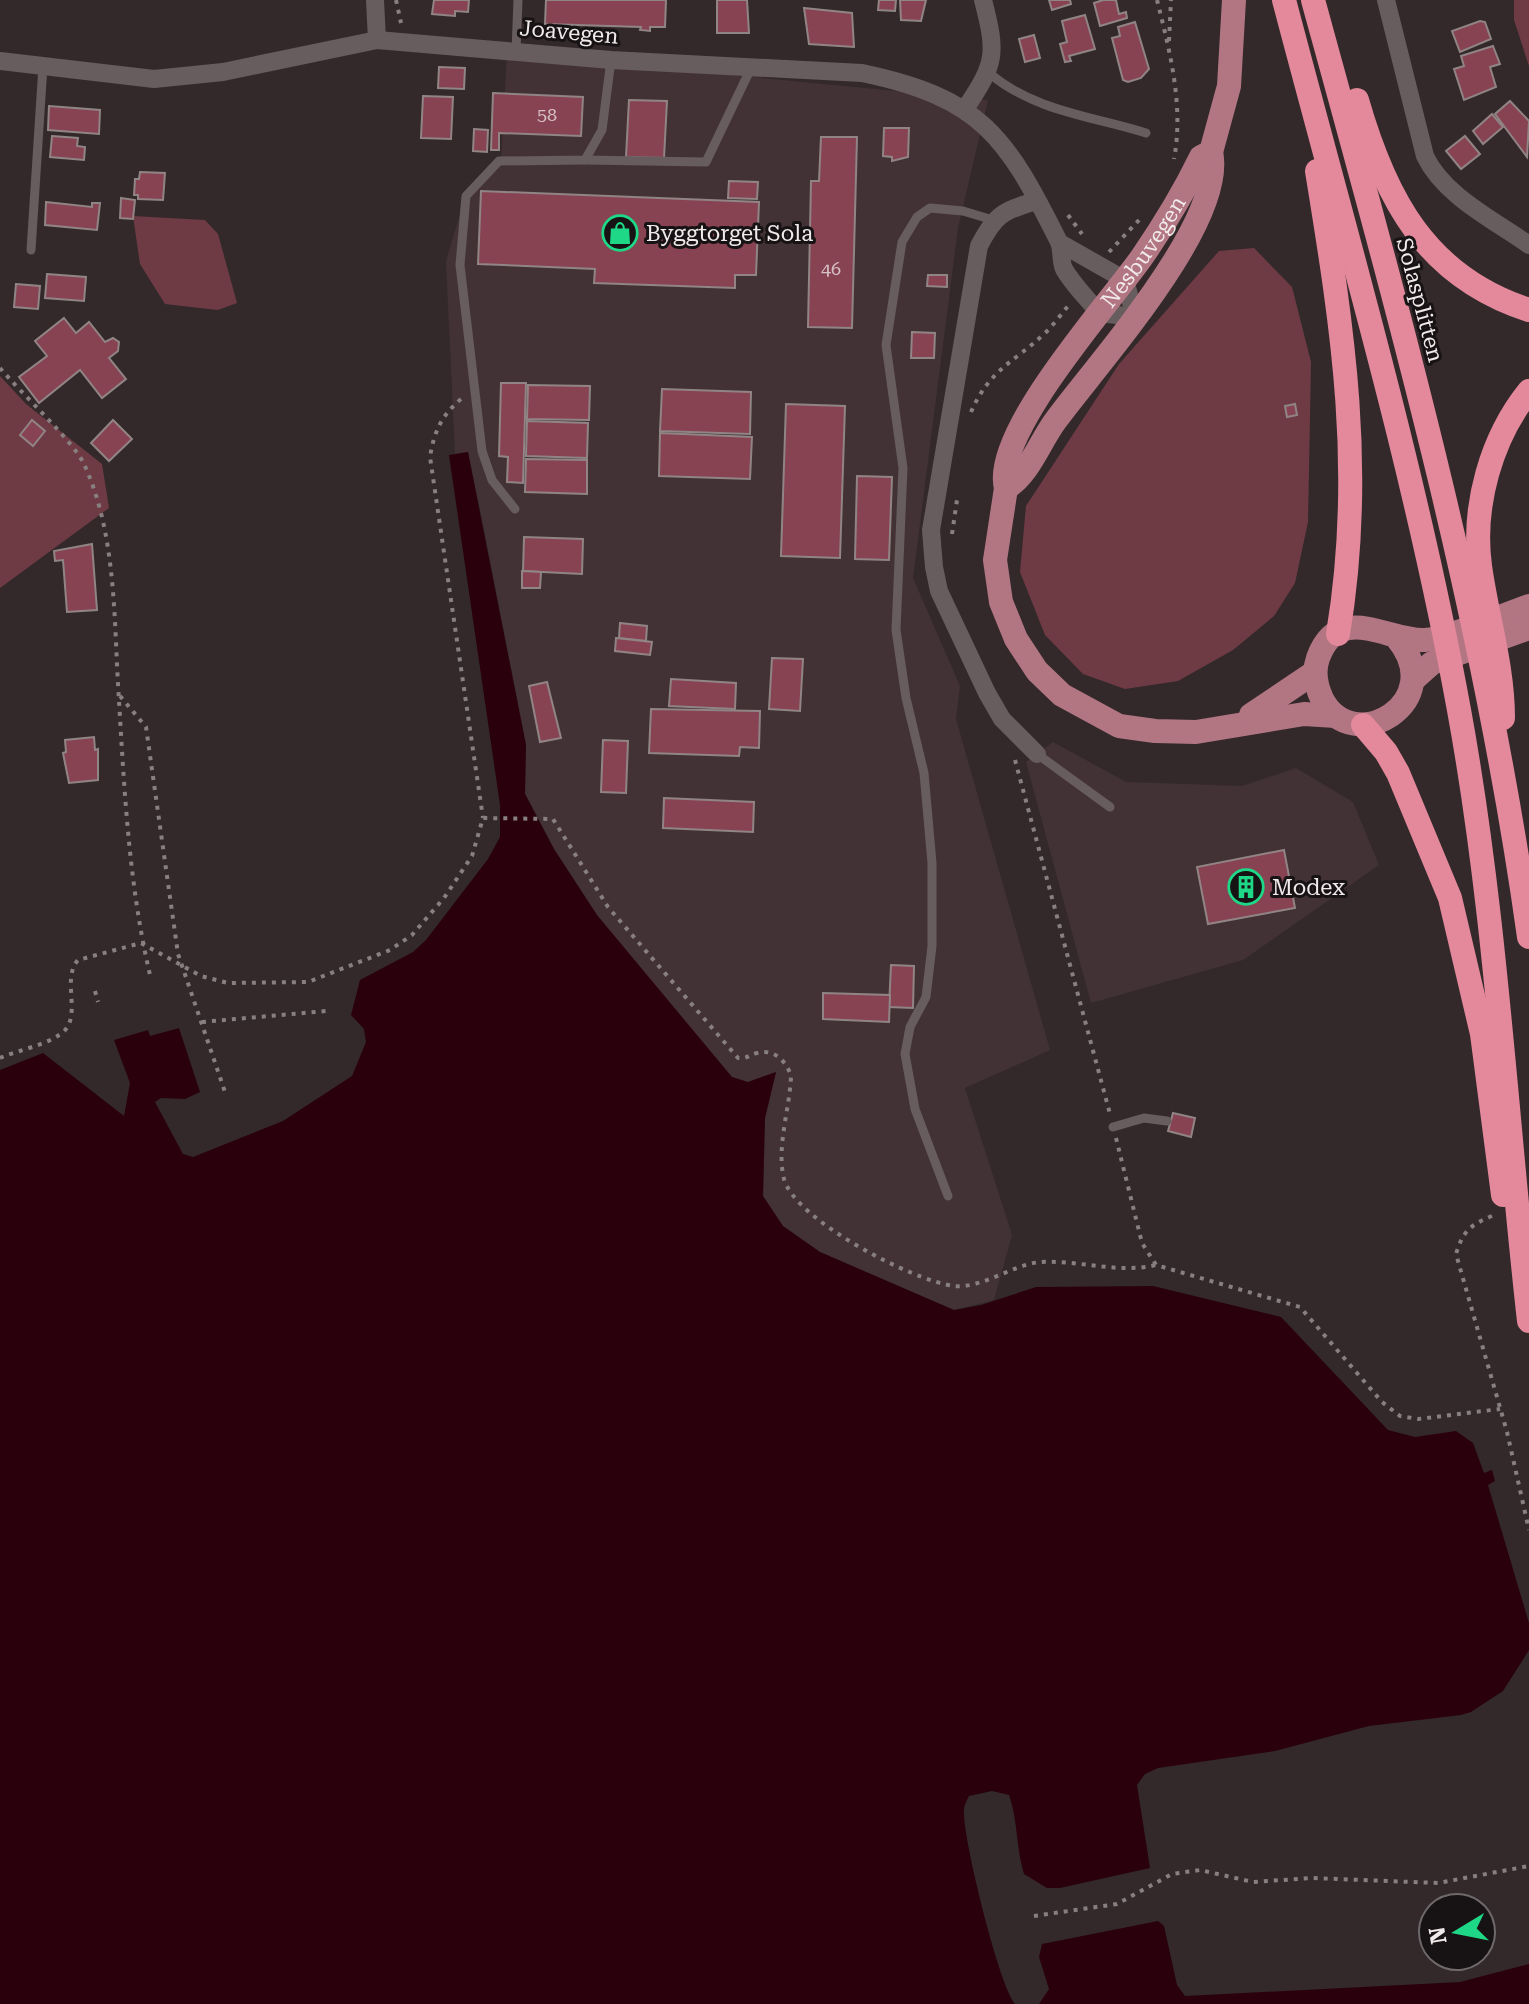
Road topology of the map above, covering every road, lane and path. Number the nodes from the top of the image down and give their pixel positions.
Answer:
1 (375, 0) edge
2 (518, 0) edge
3 (983, 0) edge
4 (1157, 0) edge
5 (1171, 0) edge
6 (1234, 0) edge
7 (1284, 0) edge
8 (1386, 0) edge
9 (1315, 4) edge
10 (377, 40) junction
11 (1169, 47) junction
12 (1296, 47) junction
13 (516, 51) junction
14 (611, 60) junction
15 (0, 61) edge
16 (43, 66) junction
17 (752, 67) junction
18 (989, 73) junction
19 (965, 109) junction
20 (1146, 133) dead end
21 (1211, 152) junction
22 (585, 160) junction
23 (1173, 163) dead end
24 (1036, 201) junction
25 (1144, 215) dead end
26 (993, 220) junction
27 (1060, 243) junction
28 (1529, 245) edge
29 (31, 250) dead end
30 (1107, 254) dead end
31 (1125, 280) junction
32 (1075, 297) dead end
33 (1529, 310) edge
34 (1099, 313) junction
35 (1135, 317) junction
36 (0, 368) edge
37 (475, 387) junction
38 (1529, 391) edge
39 (969, 425) dead end
40 (959, 488) dead end
41 (1006, 488) junction
42 (515, 509) dead end
43 (952, 547) dead end
44 (1523, 619) edge
45 (1338, 634) junction
46 (1397, 638) junction
47 (1424, 660) junction
48 (1315, 672) junction
49 (119, 694) junction
50 (1336, 716) junction
51 (1002, 719) junction
52 (1231, 725) junction
53 (1363, 725) junction
54 (1037, 754) joint
55 (1504, 769) junction
56 (1110, 807) dead end
57 (483, 818) junction
58 (1529, 937) edge
59 (141, 943) junction
60 (181, 964) junction
61 (151, 979) dead end
62 (95, 991) dead end
63 (98, 1002) dead end
64 (326, 1011) dead end
65 (202, 1022) junction
66 (0, 1058) edge
67 (225, 1092) dead end
68 (1167, 1121) dead end
69 (1113, 1127) junction
70 (948, 1196) dead end
71 (1492, 1216) dead end
72 (1156, 1265) junction
73 (1529, 1320) edge
74 (1500, 1409) junction
75 (1529, 1530) edge
76 (1529, 1866) edge
77 (1034, 1916) dead end

1 - 10 street
2 - 13 lane
3 - 18 street
4 - 11 path
5 - 11 path
6 - 21 main road, Nesbuvegen
7 - 12 highway
8 - 28 street
9 - 33 highway
9 - 55 highway, Solasplitten
10 - 13 street, Joavegen
10 - 16 street, Joavegen
11 - 23 path
12 - 45 highway
12 - 73 highway
13 - 14 street, Joavegen
14 - 17 street, Joavegen
14 - 22 lane
15 - 16 street, Joavegen
16 - 29 lane
17 - 19 street, Joavegen
17 - 22 lane
18 - 19 street
18 - 20 lane
19 - 24 street, Joavegen
21 - 31 main road, Nesbuvegen
21 - 35 main road
22 - 37 lane
24 - 26 street
24 - 27 street, Joavegen
25 - 30 path
26 - 51 street
26 - 70 lane
27 - 31 street
27 - 34 street, Joavegen
31 - 34 main road, Nesbuvegen
31 - 35 street
32 - 39 path
34 - 35 street
34 - 41 main road, Nesbuvegen
35 - 41 main road
36 - 49 path
37 - 42 lane
37 - 57 path
38 - 55 highway
40 - 43 path
41 - 52 main road, Nesbuvegen
44 - 47 main road
45 - 46 main road
45 - 48 main road
46 - 47 main road
46 - 47 main road
47 - 53 main road
48 - 50 main road
48 - 52 main road
49 - 59 path
49 - 60 path
50 - 52 main road, Nesbuvegen
50 - 53 main road
51 - 54 street
51 - 69 path
53 - 73 highway
54 - 56 lane
55 - 58 highway
57 - 60 path
57 - 72 path
59 - 60 path
59 - 61 path
59 - 66 path
60 - 65 path
62 - 63 path
64 - 65 path
65 - 67 path
68 - 69 lane
69 - 72 path
71 - 74 path
72 - 74 path
74 - 75 path
76 - 77 path

